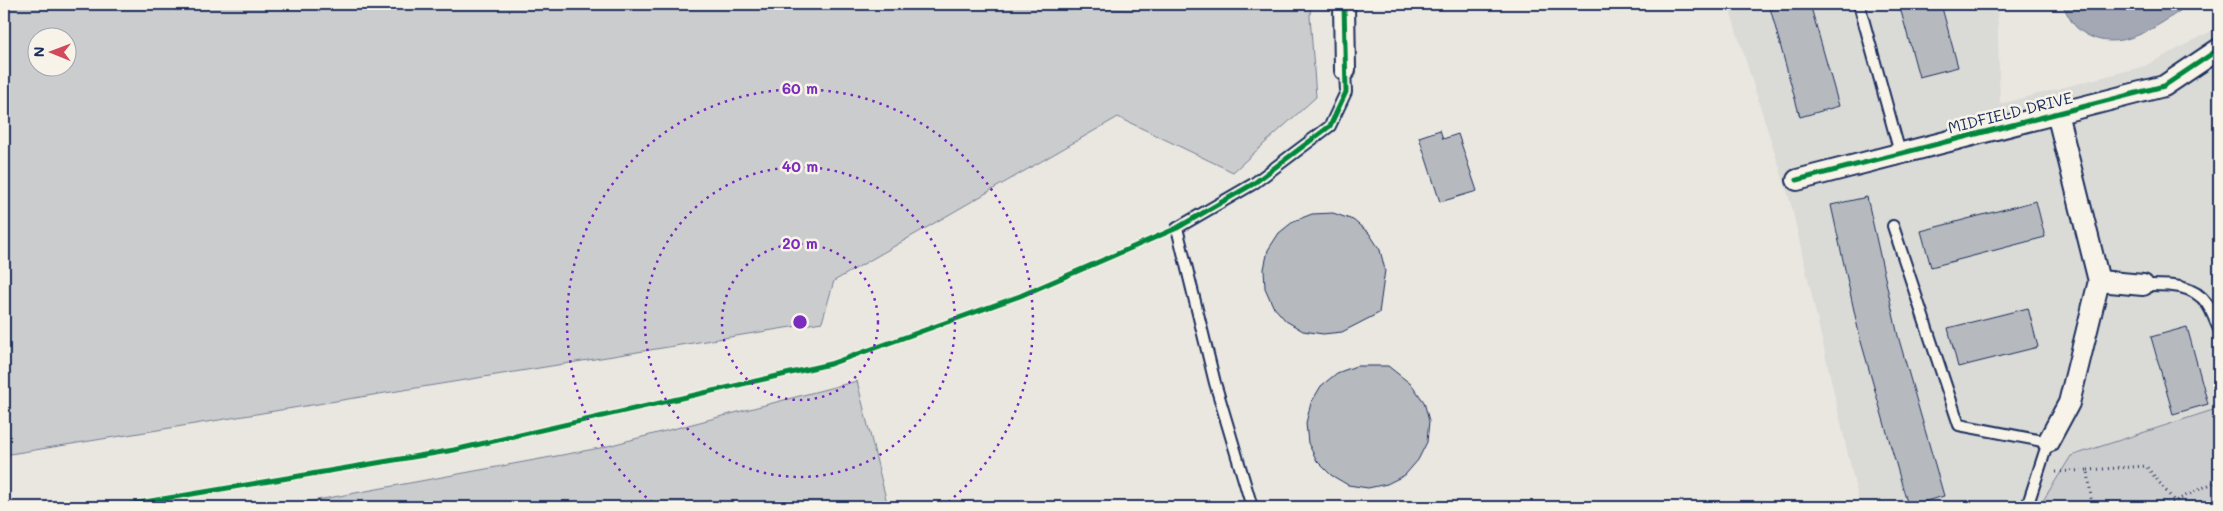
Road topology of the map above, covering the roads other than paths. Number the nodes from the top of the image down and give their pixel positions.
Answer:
1 (1344, 4) edge
2 (1860, 4) edge
3 (2219, 49) edge
4 (1345, 70) joint
5 (2057, 113) junction
6 (1900, 153) junction
7 (1798, 180) dead end
8 (1894, 226) dead end
9 (2099, 282) junction
10 (2142, 285) joint
11 (2219, 329) edge
12 (2048, 442) junction
13 (1252, 507) edge
14 (2027, 507) edge

1 - 4 street
2 - 6 lane
3 - 5 street, MIDFIELD DRIVE
4 - 13 lane
5 - 6 street, MIDFIELD DRIVE
5 - 9 street, MIDFIELD DRIVE
6 - 7 street, MIDFIELD DRIVE
8 - 12 lane
9 - 10 street
9 - 12 street, MIDFIELD DRIVE
10 - 11 lane
12 - 14 lane

